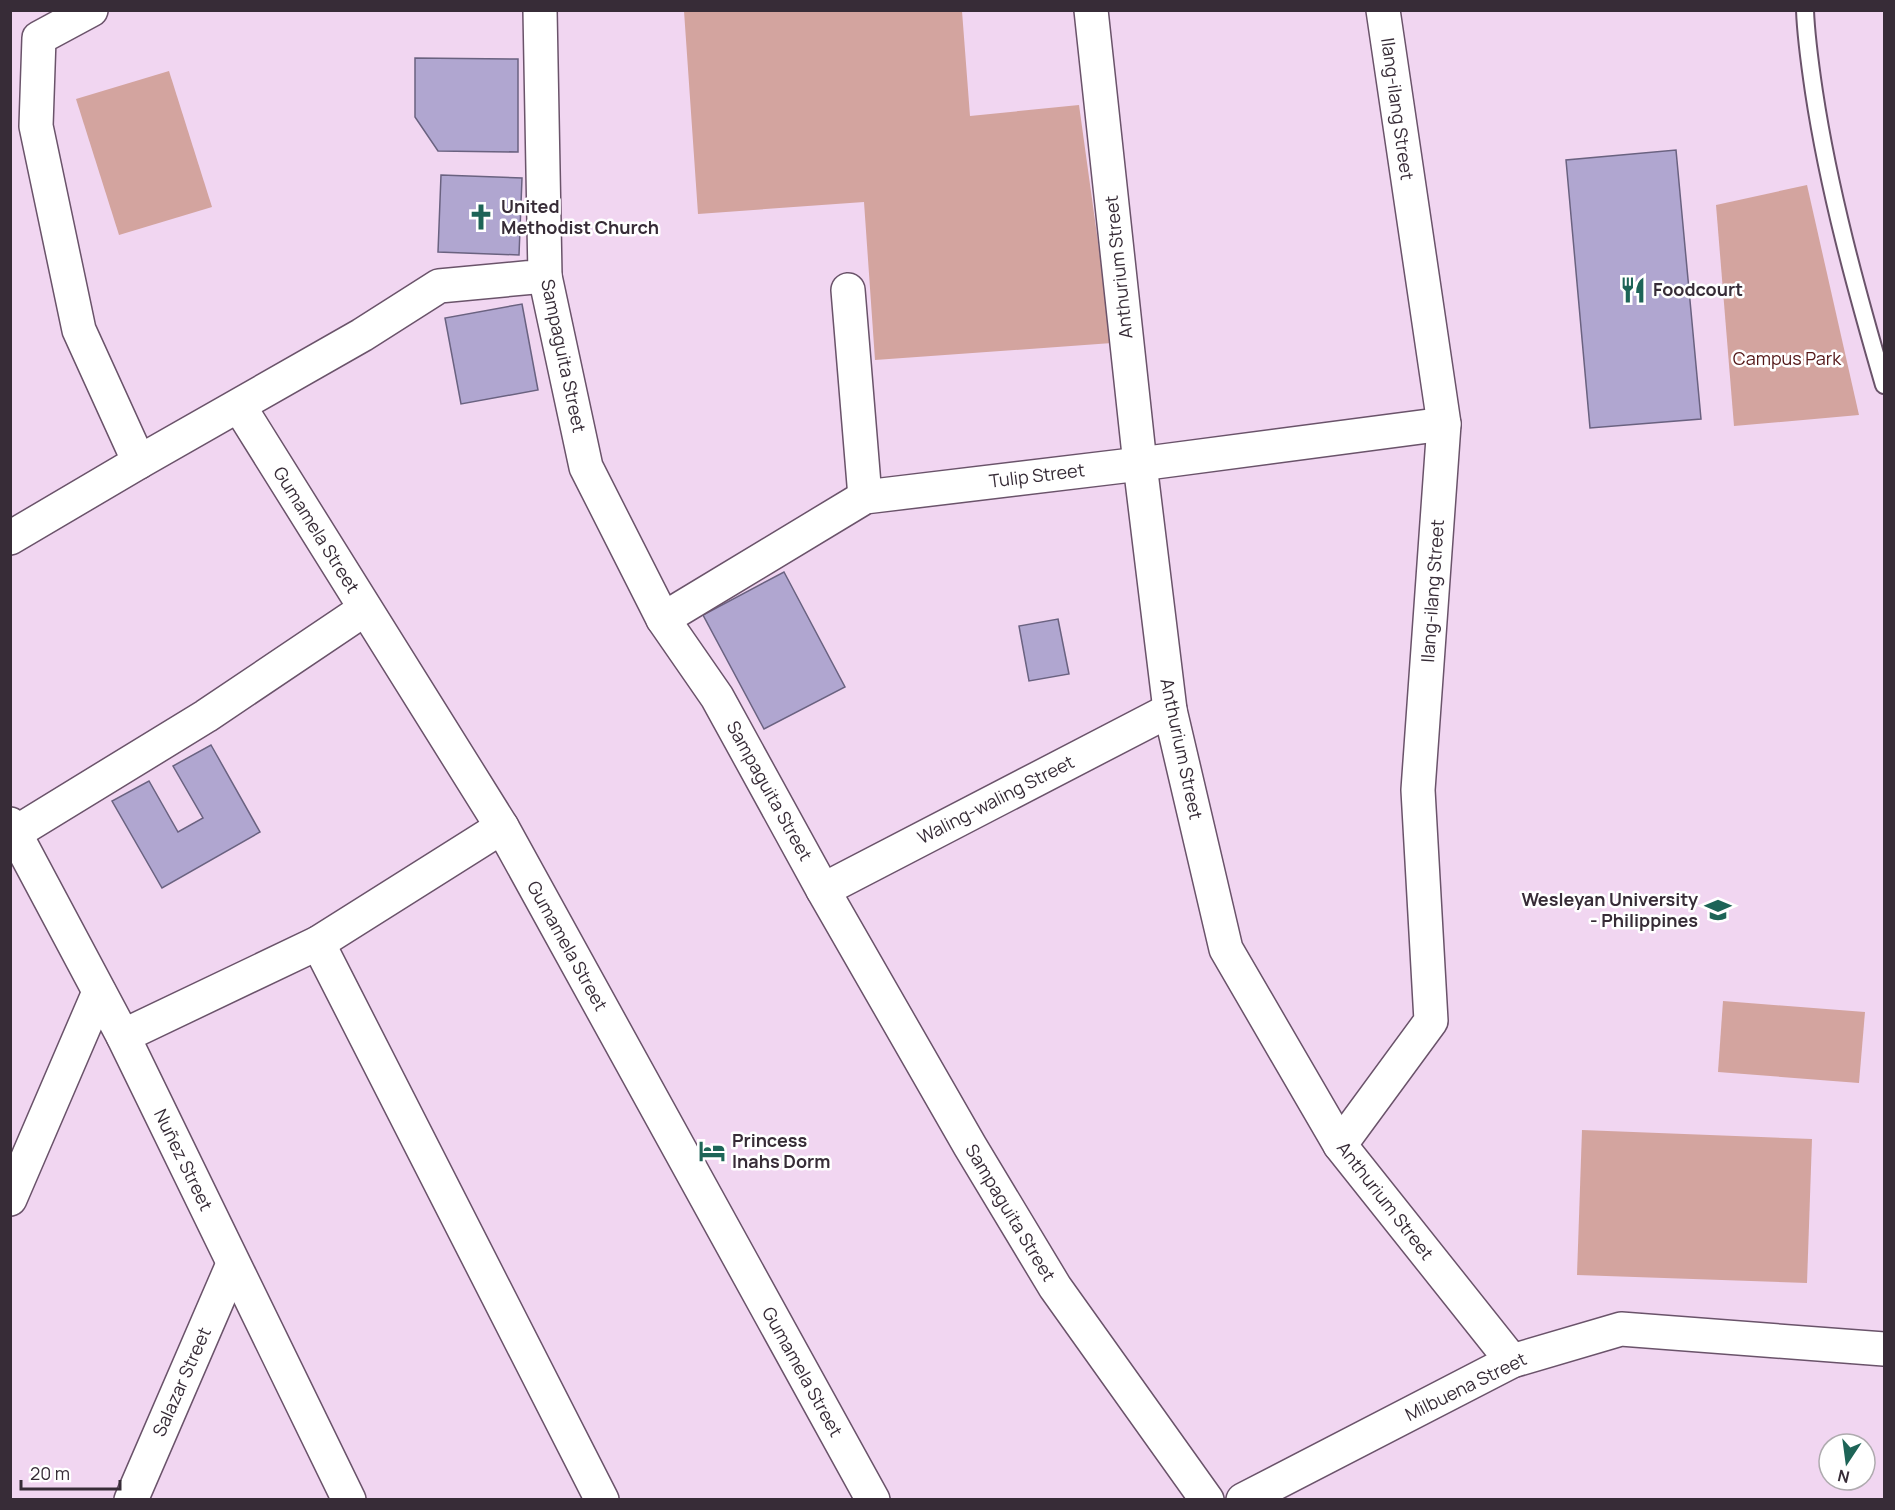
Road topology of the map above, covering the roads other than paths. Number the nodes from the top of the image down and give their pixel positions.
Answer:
1 (91, 10) edge
2 (540, 10) edge
3 (1091, 10) edge
4 (1383, 10) edge
5 (1805, 10) edge
6 (545, 276) junction
7 (848, 290) dead end
8 (1884, 385) edge
9 (239, 406) junction
10 (1444, 424) junction
11 (139, 462) junction
12 (1140, 464) junction
13 (864, 497) junction
14 (10, 538) edge
15 (365, 609) junction
16 (663, 619) junction
17 (1170, 710) junction
18 (502, 827) junction
19 (13, 829) edge
20 (823, 890) junction
21 (318, 943) junction
22 (99, 992) junction
23 (123, 1036) junction
24 (1340, 1145) junction
25 (10, 1198) edge
26 (233, 1263) junction
27 (1884, 1349) edge
28 (1512, 1361) junction
29 (131, 1500) edge
30 (349, 1500) edge
31 (602, 1500) edge
32 (873, 1500) edge
33 (1207, 1500) edge
34 (1242, 1500) edge

1 - 11 street
2 - 6 street, Sampaguita Street
3 - 12 street, Anthurium Street
4 - 10 street, Ilang-ilang Street
5 - 8 lane
6 - 9 street
6 - 16 street, Sampaguita Street
7 - 13 street
9 - 11 street
9 - 15 street, Gumamela Street
10 - 12 street, Tulip Street
10 - 24 street, Ilang-ilang Street
11 - 14 street
12 - 13 street, Tulip Street
12 - 17 street, Anthurium Street
13 - 16 street, Tulip Street
15 - 18 street, Gumamela Street
15 - 19 street
16 - 20 street, Sampaguita Street
17 - 20 street, Waling-waling Street
17 - 24 street, Anthurium Street
18 - 21 street
18 - 32 street, Gumamela Street
19 - 22 street, Nuñez Street
20 - 33 street, Sampaguita Street
21 - 23 street
21 - 31 street
22 - 23 street, Nuñez Street
22 - 25 street
23 - 26 street, Nuñez Street
24 - 28 street, Anthurium Street
26 - 29 street, Salazar Street
26 - 30 street, Nuñez Street
27 - 28 street, Milbuena Street
28 - 34 street, Milbuena Street

